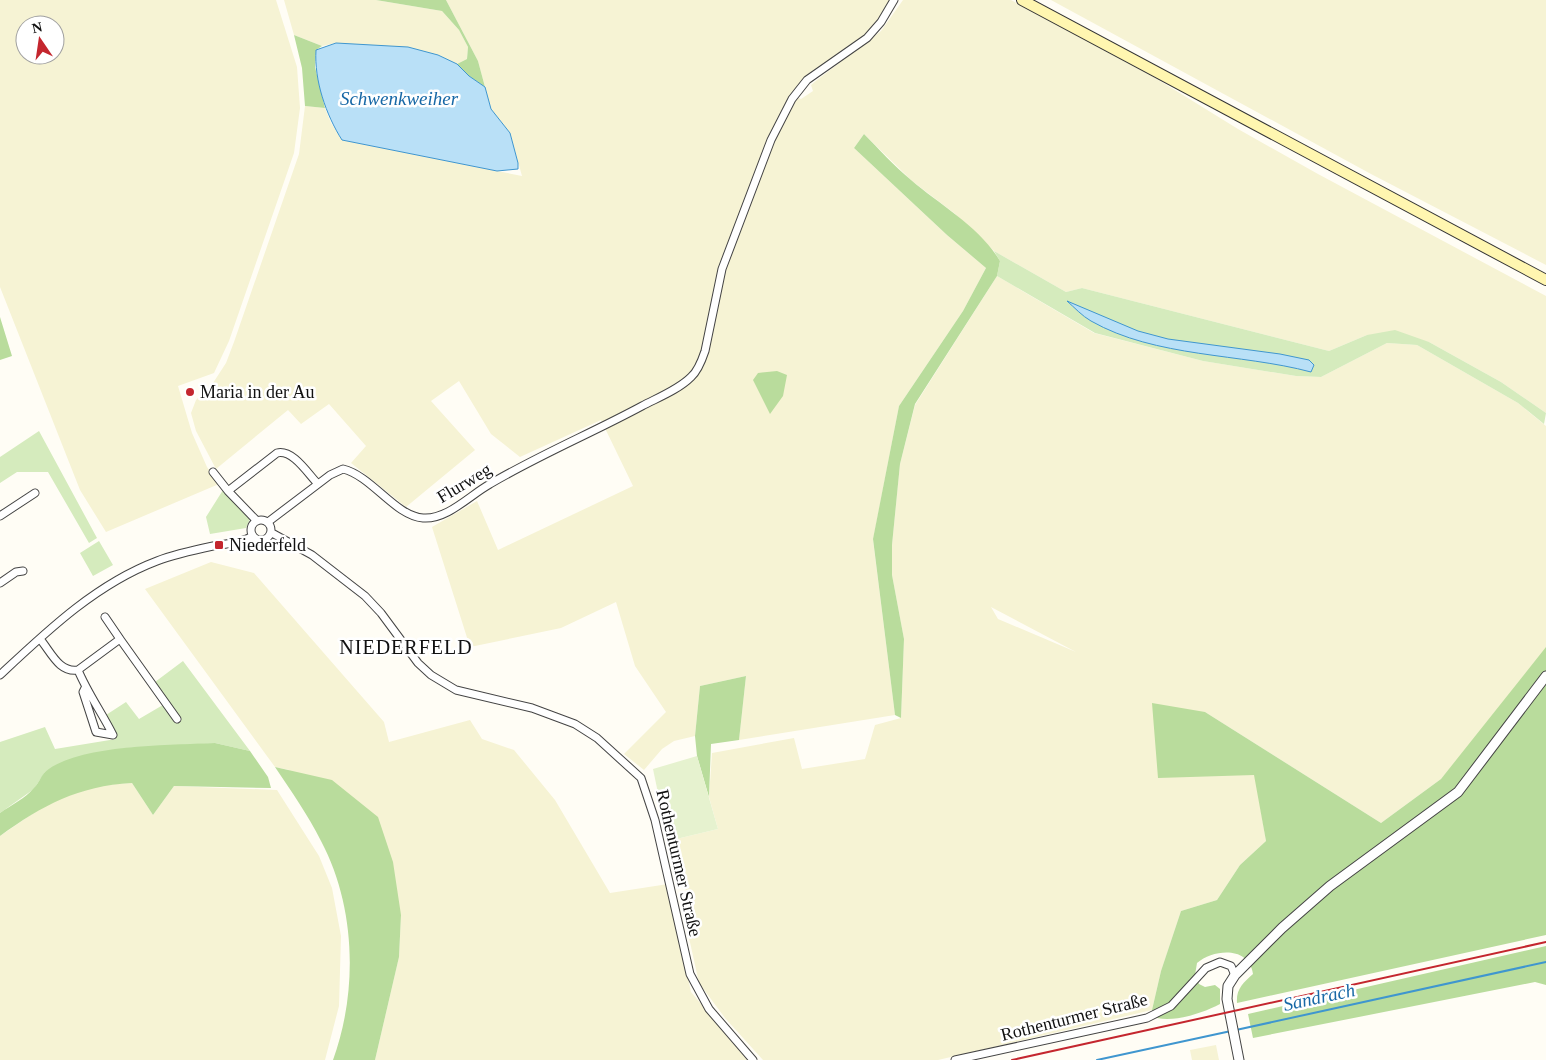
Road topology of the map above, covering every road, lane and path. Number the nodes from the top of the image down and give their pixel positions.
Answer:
1 (894, 0) edge
2 (1026, 1) edge
3 (1546, 280) edge
4 (213, 472) dead end
5 (318, 484) junction
6 (228, 491) junction
7 (35, 493) dead end
8 (0, 516) edge
9 (257, 521) junction
10 (268, 522) junction
11 (272, 533) junction
12 (253, 536) junction
13 (23, 571) dead end
14 (0, 583) edge
15 (105, 617) dead end
16 (40, 639) junction
17 (120, 639) junction
18 (78, 670) junction
19 (0, 675) edge
20 (1546, 676) edge
21 (85, 688) junction
22 (177, 719) dead end
23 (1235, 975) junction
24 (753, 1060) edge
25 (955, 1060) edge
26 (1239, 1060) edge

1 - 5 street, Flurweg
2 - 3 main road
4 - 6 street
5 - 6 street
5 - 10 street, Flurweg
6 - 9 street
7 - 8 street
9 - 10 street
9 - 12 street
10 - 11 street
11 - 12 street
11 - 24 street, Rothenturmer Straße
12 - 16 street
13 - 14 street
15 - 17 street
16 - 18 street
16 - 19 street
17 - 18 street
17 - 22 street
18 - 21 street
20 - 23 street
21 - 21 street
23 - 25 street, Rothenturmer Straße
23 - 26 street

